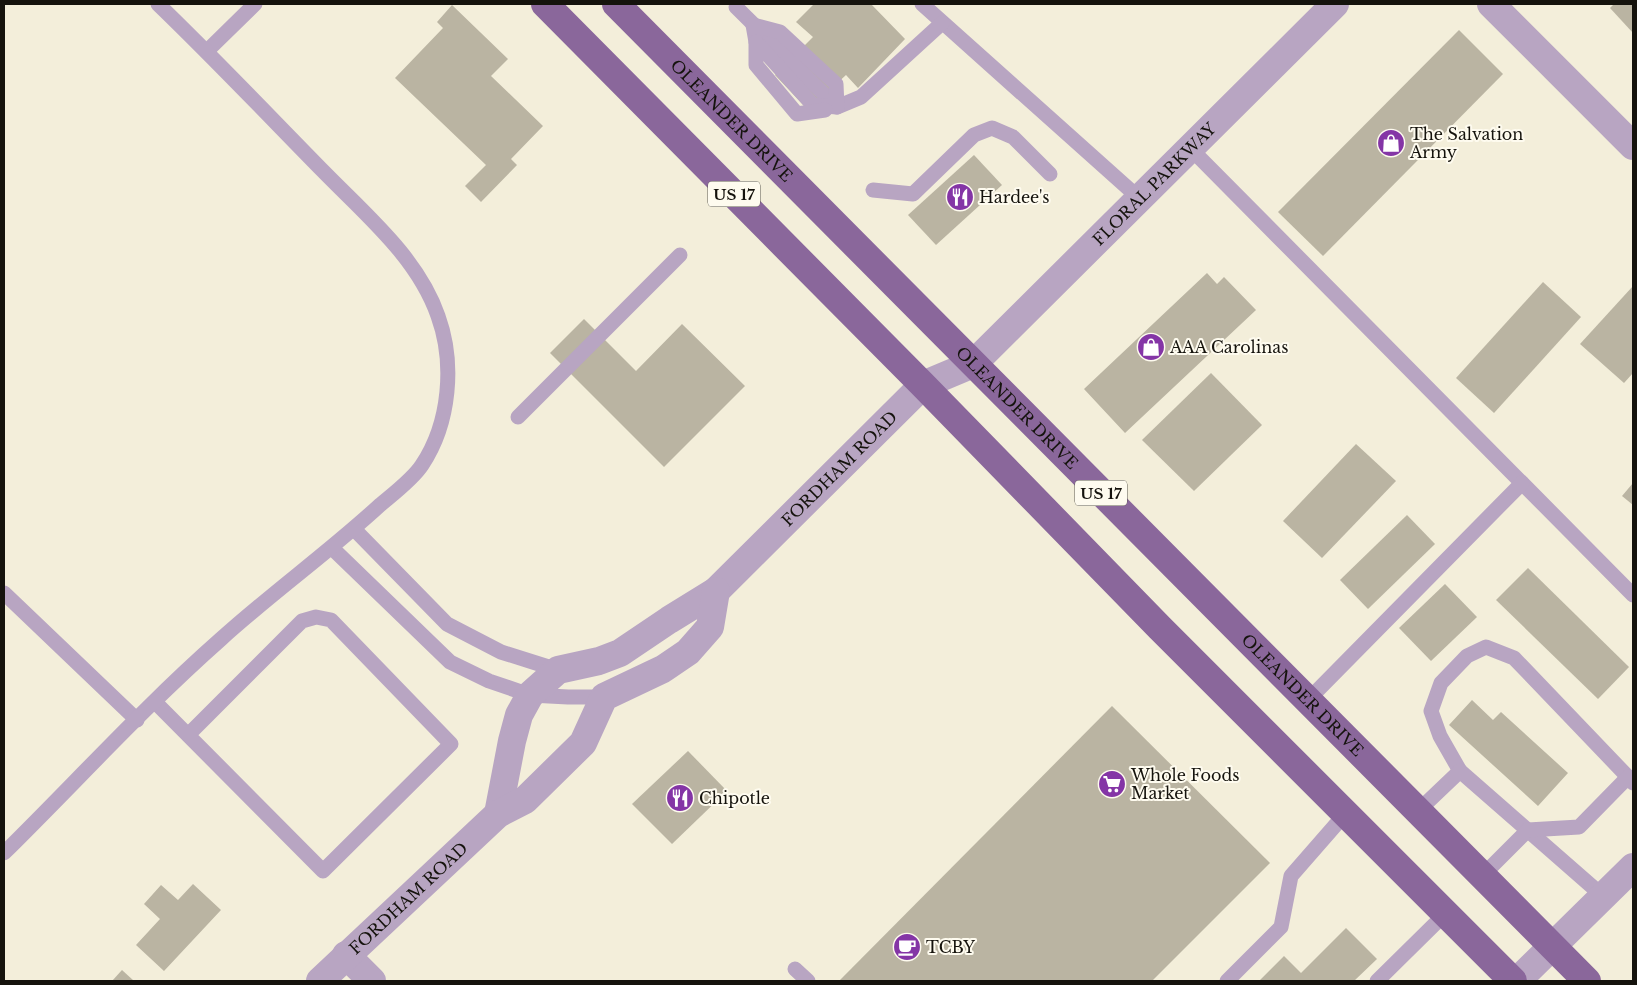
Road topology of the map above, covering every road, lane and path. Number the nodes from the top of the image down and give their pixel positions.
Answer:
1 (158, 4) edge
2 (255, 4) edge
3 (544, 4) edge
4 (616, 4) edge
5 (922, 4) edge
6 (1334, 4) edge
7 (1491, 4) edge
8 (736, 7) dead end
9 (942, 23) junction
10 (754, 25) junction
11 (207, 51) junction
12 (836, 107) junction
13 (1633, 146) edge
14 (1190, 148) junction
15 (1050, 174) dead end
16 (873, 190) dead end
17 (1139, 198) junction
18 (680, 255) dead end
19 (973, 364) junction
20 (923, 385) junction
21 (518, 417) dead end
22 (1522, 483) junction
23 (354, 529) junction
24 (332, 548) junction
25 (716, 591) junction
26 (4, 593) edge
27 (1633, 595) edge
28 (558, 670) junction
29 (530, 696) junction
30 (604, 697) junction
31 (1308, 700) junction
32 (155, 702) junction
33 (136, 720) junction
34 (188, 734) junction
35 (1460, 770) junction
36 (1630, 780) edge
37 (1418, 810) junction
38 (1346, 813) junction
39 (498, 814) junction
40 (1528, 830) junction
41 (4, 853) edge
42 (1633, 867) edge
43 (1482, 876) junction
44 (1604, 897) junction
45 (1446, 914) junction
46 (1554, 947) junction
47 (346, 955) junction
48 (795, 969) dead end
49 (320, 981) edge
50 (372, 981) edge
51 (808, 981) edge
52 (1227, 981) edge
53 (1377, 981) edge
54 (1513, 981) edge
55 (1517, 981) edge
56 (1587, 981) edge

1 - 11 lane
2 - 11 lane
3 - 20 main road, US 17
4 - 19 main road, OLEANDER DRIVE / US 17
5 - 9 lane
6 - 14 street, FLORAL PARKWAY
7 - 13 street
8 - 10 lane
9 - 12 lane
9 - 17 lane
10 - 12 lane
10 - 12 lane
11 - 23 lane
14 - 17 street, FLORAL PARKWAY
14 - 22 lane
15 - 16 lane
17 - 19 street, FLORAL PARKWAY
18 - 21 lane
19 - 20 street, FORDHAM ROAD
19 - 31 main road, OLEANDER DRIVE / US 17
20 - 25 street, FORDHAM ROAD
20 - 38 main road, US 17
22 - 27 lane
22 - 31 lane
23 - 24 lane
23 - 28 lane
24 - 29 lane
24 - 32 lane
25 - 28 street, FORDHAM ROAD
25 - 30 street
26 - 33 lane
28 - 29 street
29 - 30 lane
29 - 39 street
30 - 39 street, FORDHAM ROAD
31 - 37 main road, OLEANDER DRIVE / US 17
32 - 33 lane
32 - 34 lane
33 - 41 lane
34 - 34 lane
35 - 36 lane
35 - 37 lane
35 - 40 lane
36 - 40 lane
37 - 43 main road, OLEANDER DRIVE / US 17
38 - 45 main road, US 17
38 - 52 lane
39 - 47 street, FORDHAM ROAD
40 - 43 lane
40 - 44 lane
42 - 44 street
43 - 46 main road, OLEANDER DRIVE / US 17
44 - 46 street
45 - 53 lane
45 - 54 main road, US 17
46 - 55 street
46 - 56 main road, OLEANDER DRIVE / US 17
47 - 49 street, FORDHAM ROAD
47 - 50 street
48 - 51 lane

